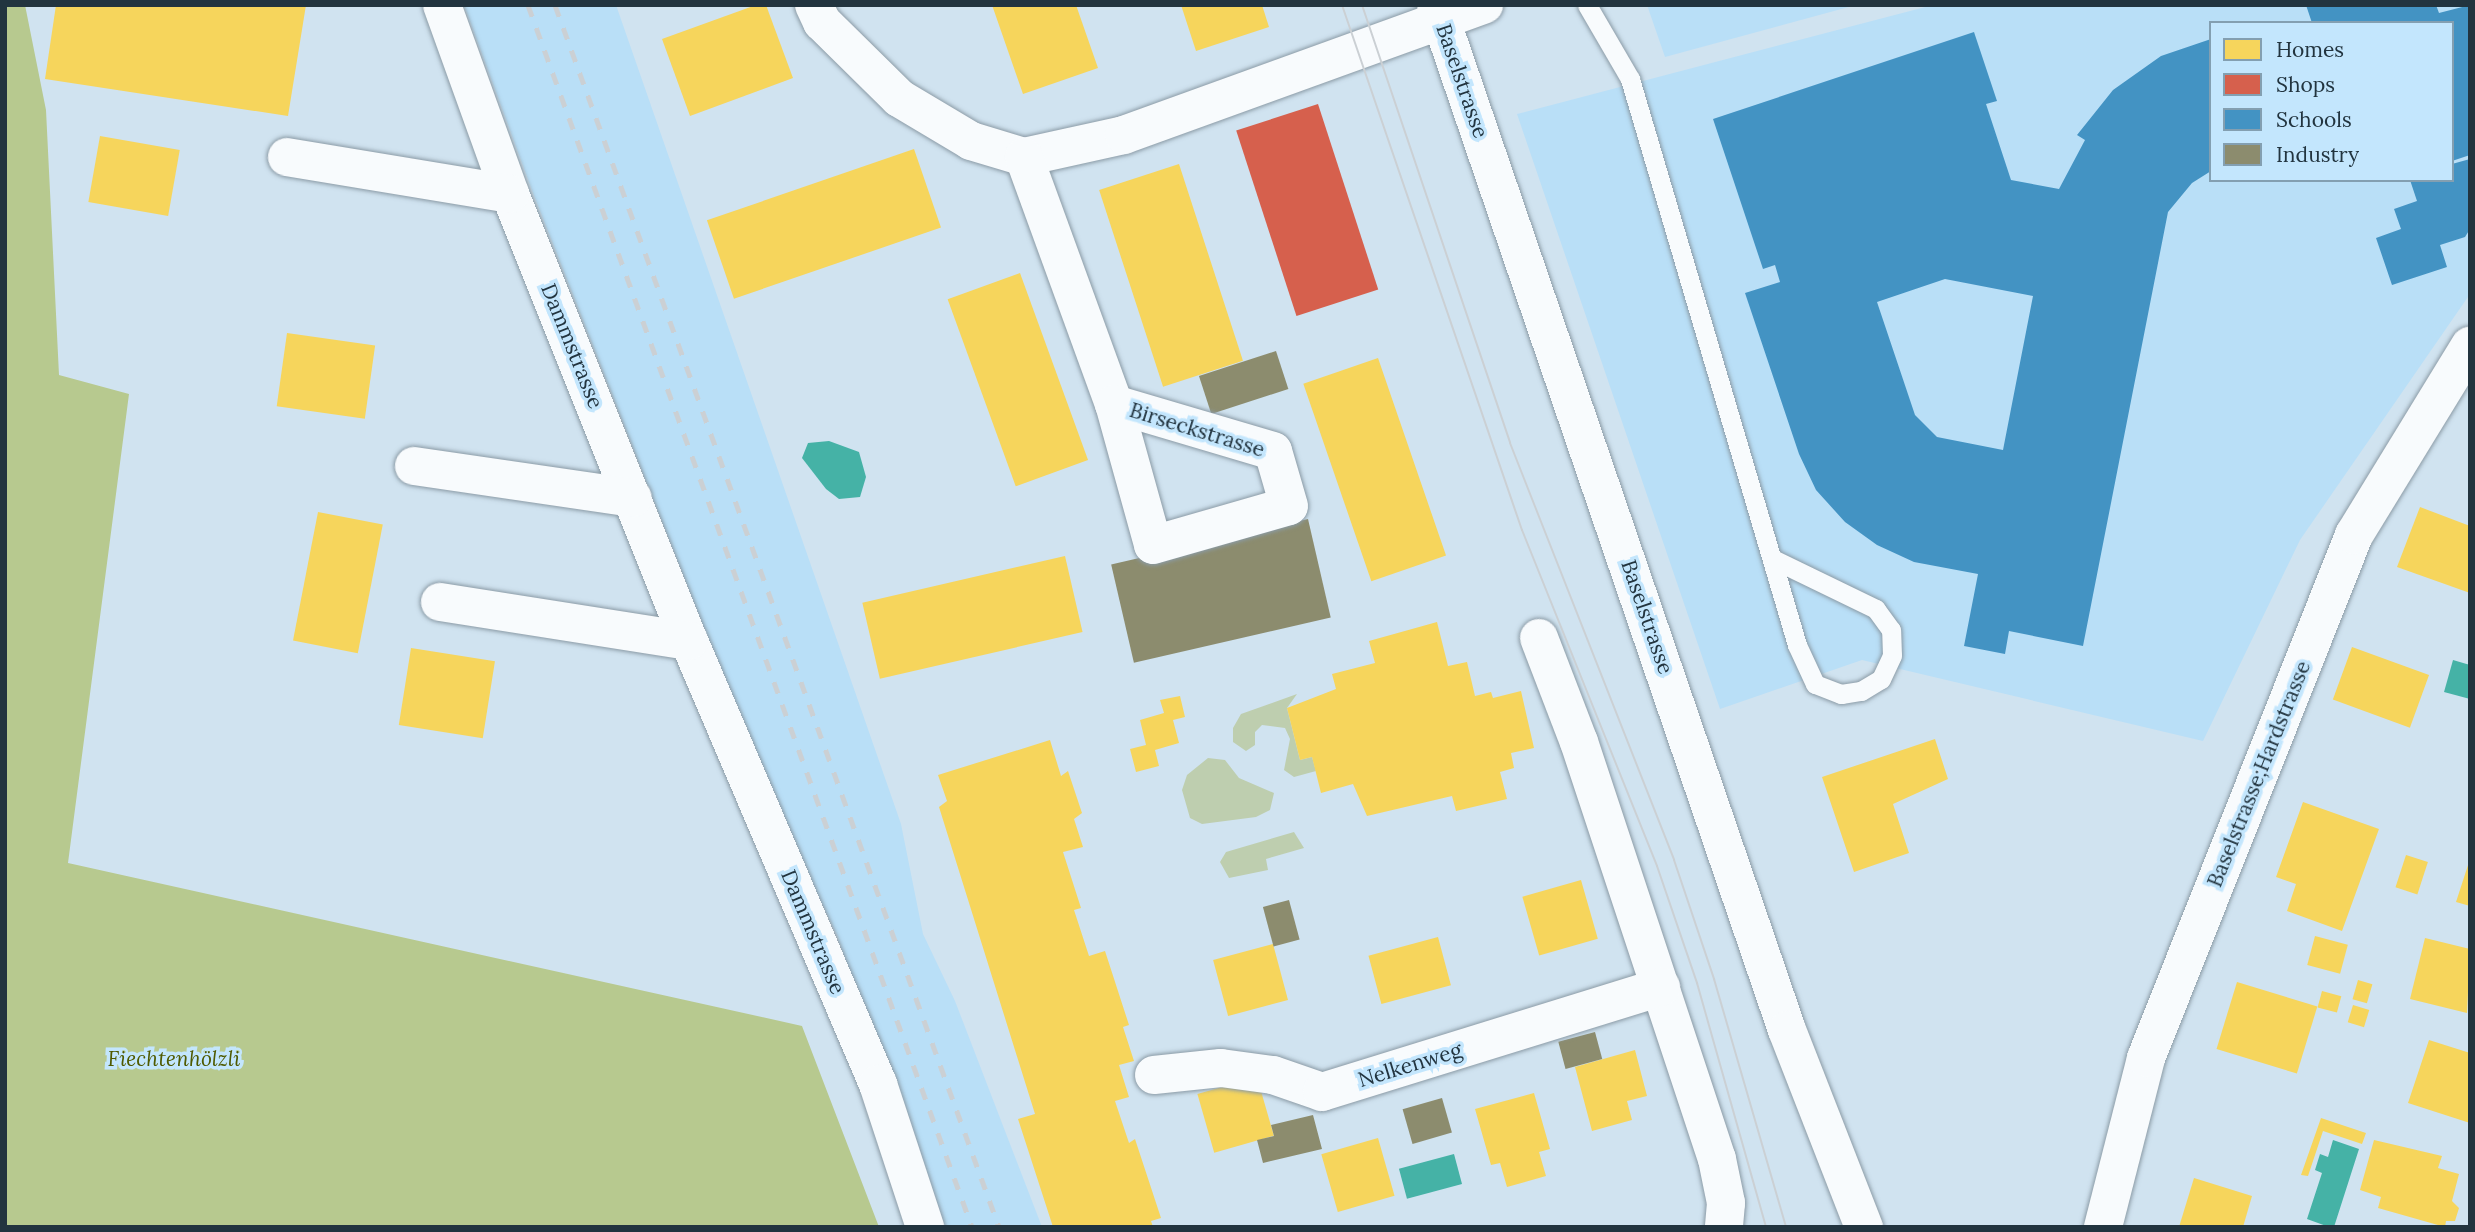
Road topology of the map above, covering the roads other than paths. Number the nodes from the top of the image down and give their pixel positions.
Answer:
1 (442, 5) edge
2 (814, 5) edge
3 (1484, 5) edge
4 (1587, 5) edge
5 (1439, 13) edge
6 (287, 157) dead end
7 (1024, 157) junction
8 (510, 194) junction
9 (2470, 346) edge
10 (1114, 404) junction
11 (414, 466) dead end
12 (634, 498) junction
13 (1773, 559) junction
14 (440, 602) dead end
15 (1539, 638) dead end
16 (689, 640) junction
17 (1661, 987) junction
18 (1154, 1075) dead end
19 (1725, 1215) edge
20 (925, 1227) edge
21 (1864, 1227) edge
22 (2103, 1227) edge

1 - 8 street, Dammstrasse
2 - 7 street
3 - 5 street
4 - 13 lane
5 - 7 street
5 - 21 street, Baselstrasse
6 - 8 street
7 - 10 street, Birseckstrasse
8 - 12 street, Dammstrasse
9 - 22 street, Baselstrasse;Hardstrasse
10 - 10 street, Birseckstrasse
11 - 12 street
12 - 16 street, Dammstrasse
13 - 13 lane
14 - 16 street
15 - 17 street
16 - 20 street, Dammstrasse
17 - 18 street, Nelkenweg
17 - 19 street

